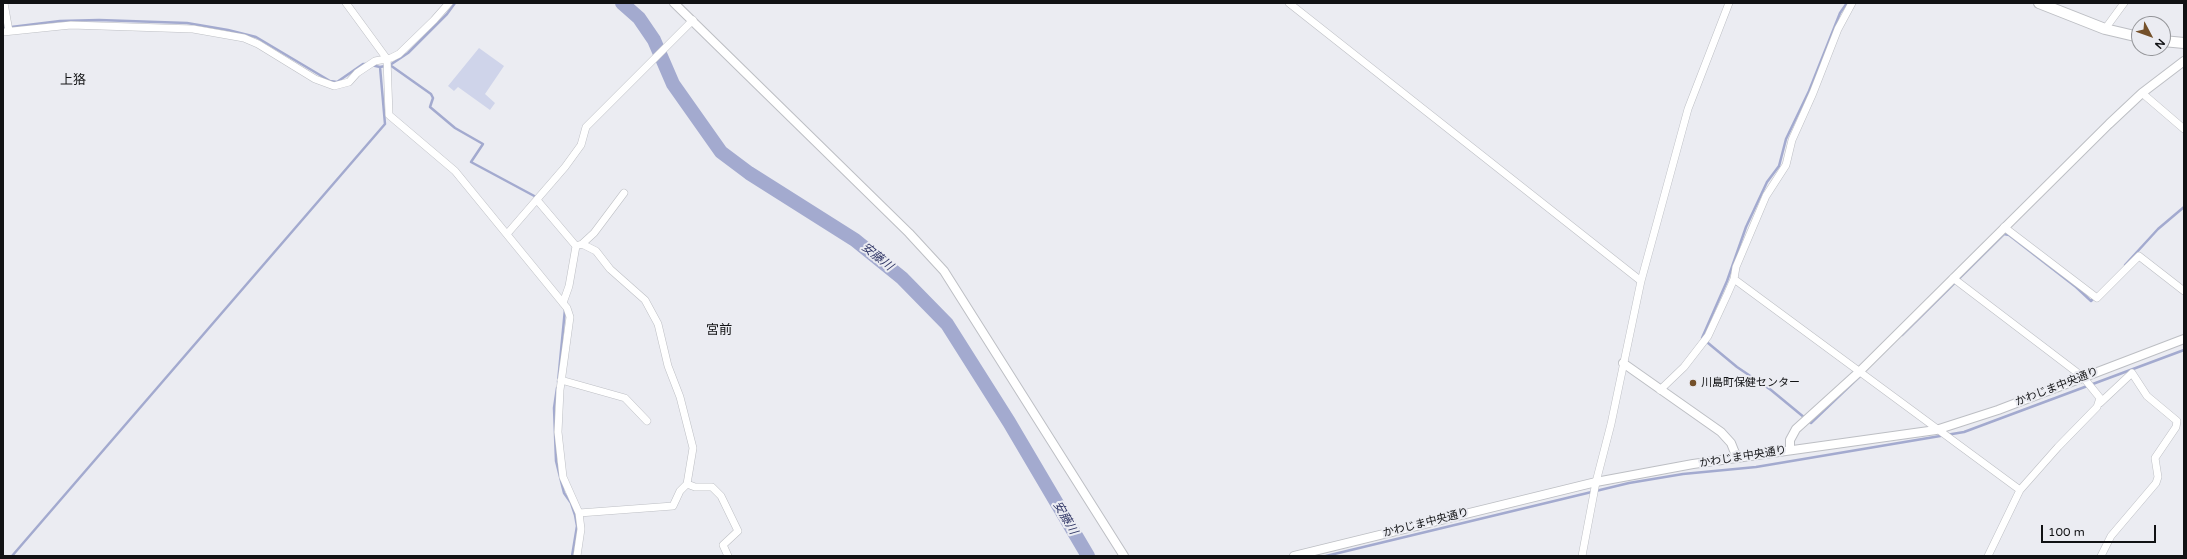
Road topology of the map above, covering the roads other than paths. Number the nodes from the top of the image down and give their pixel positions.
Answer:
1 (4, 3) edge
2 (346, 3) edge
3 (449, 3) edge
4 (674, 3) edge
5 (1289, 3) edge
6 (1729, 3) edge
7 (1852, 3) edge
8 (2039, 3) edge
9 (2124, 3) edge
10 (693, 20) junction
11 (2105, 29) junction
12 (6, 31) edge
13 (2131, 35) edge
14 (2171, 42) edge
15 (2184, 43) edge
16 (387, 59) junction
17 (2184, 61) edge
18 (2142, 93) junction
19 (2184, 129) edge
20 (624, 193) dead end
21 (537, 200) junction
22 (2004, 227) junction
23 (507, 234) junction
24 (579, 245) junction
25 (1953, 278) junction
26 (1734, 279) junction
27 (1641, 281) junction
28 (2184, 291) edge
29 (563, 303) junction
30 (2184, 339) edge
31 (1623, 363) junction
32 (1859, 372) junction
33 (561, 380) junction
34 (2088, 382) junction
35 (1660, 390) junction
36 (2100, 403) junction
37 (647, 421) dead end
38 (1936, 430) junction
39 (1790, 450) junction
40 (1736, 458) junction
41 (1596, 482) junction
42 (687, 484) junction
43 (2020, 490) junction
44 (579, 513) junction
45 (577, 556) edge
46 (728, 556) edge
47 (1124, 556) edge
48 (1294, 556) edge
49 (1582, 556) edge
50 (1988, 556) edge
51 (2101, 556) edge

1 - 12 street
2 - 16 street
3 - 16 street
4 - 10 street
5 - 27 street
6 - 27 street
7 - 26 street
8 - 11 main road
9 - 11 street
10 - 21 street
10 - 47 street
11 - 13 main road
12 - 16 street
14 - 15 main road
16 - 23 street
17 - 18 street
18 - 19 street
18 - 22 street
20 - 24 street
21 - 23 street
21 - 24 street
22 - 25 street
22 - 28 street
23 - 29 street
24 - 29 street
24 - 42 street
25 - 32 street
25 - 34 street
26 - 32 street
26 - 35 street
27 - 31 street
29 - 33 street
30 - 34 street, かわじま中央通り
31 - 35 street
31 - 41 street
32 - 38 street
32 - 39 street
33 - 37 street
33 - 44 street
34 - 36 street
34 - 38 street, かわじま中央通り
35 - 40 street
36 - 43 street
36 - 51 street
38 - 39 street, かわじま中央通り
38 - 43 street
39 - 40 street, かわじま中央通り
40 - 41 street, かわじま中央通り
41 - 48 street, かわじま中央通り
41 - 49 street
42 - 44 street
42 - 46 street
43 - 50 street
44 - 45 street

